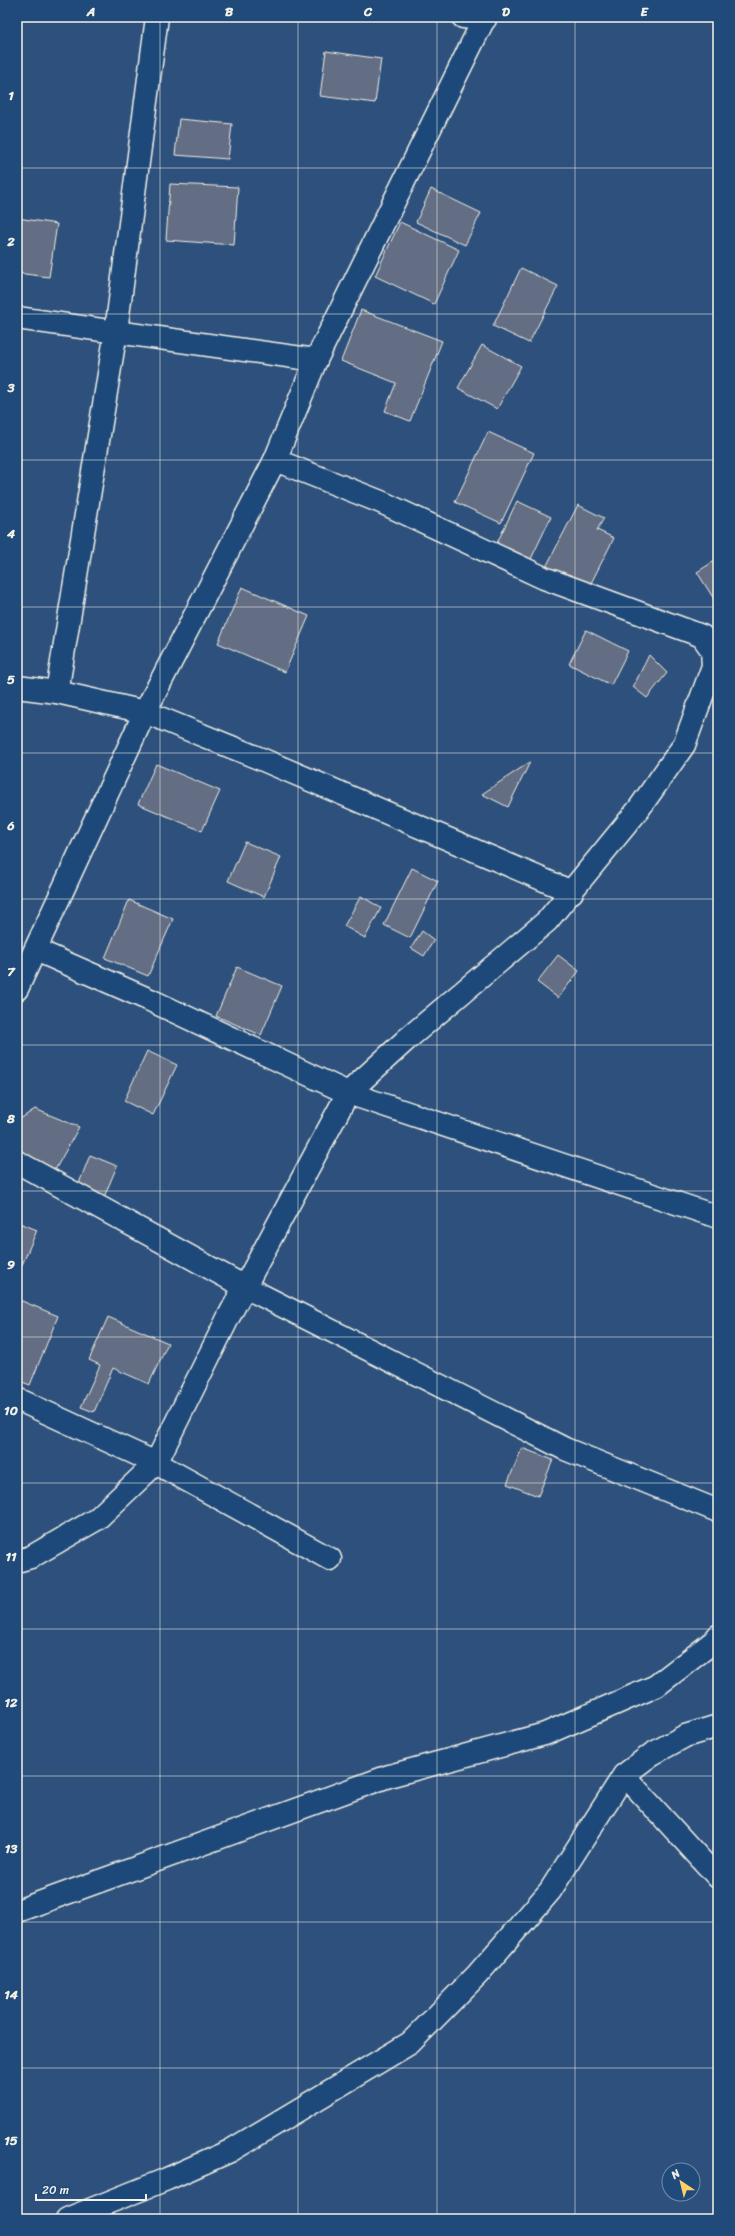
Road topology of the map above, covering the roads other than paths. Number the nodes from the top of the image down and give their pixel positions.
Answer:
1 (157, 17) edge
2 (463, 17) edge
3 (485, 18) edge
4 (17, 318) edge
5 (116, 331) junction
6 (316, 360) junction
7 (275, 460) junction
8 (17, 687) edge
9 (57, 692) junction
10 (145, 712) junction
11 (572, 892) junction
12 (36, 950) junction
13 (17, 988) edge
14 (348, 1093) junction
15 (17, 1162) edge
16 (718, 1217) edge
17 (245, 1287) junction
18 (17, 1399) edge
19 (156, 1463) junction
20 (718, 1511) edge
21 (330, 1559) dead end
22 (17, 1561) edge
23 (718, 1636) edge
24 (718, 1726) edge
25 (624, 1774) junction
26 (717, 1874) edge
27 (17, 1911) edge
28 (67, 2219) edge

1 - 5 street
2 - 3 street
3 - 6 street
4 - 5 street
5 - 6 street
5 - 9 street
6 - 7 street
7 - 10 street
7 - 11 street
8 - 9 street
9 - 10 street
10 - 11 street
10 - 12 street
11 - 14 street
12 - 13 street
12 - 14 street
14 - 16 street
14 - 17 street
15 - 17 street
17 - 19 street
17 - 20 street
18 - 19 street
19 - 21 street
19 - 22 street
23 - 27 street
24 - 25 street
25 - 26 lane
25 - 28 street

